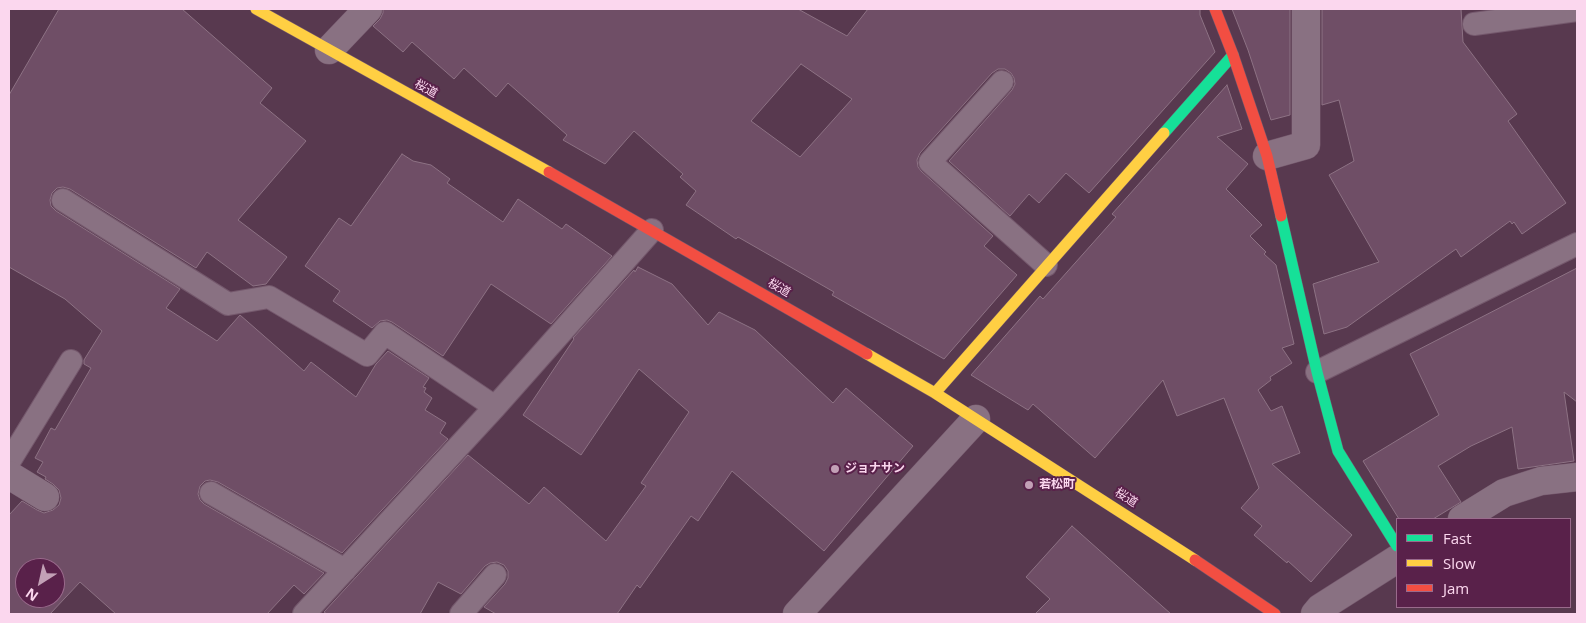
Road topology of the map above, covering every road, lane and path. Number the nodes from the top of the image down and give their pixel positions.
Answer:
1 (256, 9) edge
2 (368, 9) edge
3 (1215, 9) edge
4 (1306, 9) edge
5 (1577, 10) edge
6 (1474, 24) dead end
7 (329, 50) junction
8 (1233, 55) junction
9 (1002, 82) dead end
10 (1267, 156) junction
11 (63, 200) dead end
12 (652, 230) junction
13 (1577, 244) edge
14 (1046, 265) junction
15 (71, 361) dead end
16 (1317, 372) junction
17 (935, 393) junction
18 (495, 407) junction
19 (976, 419) junction
20 (9, 462) edge
21 (9, 475) edge
22 (1577, 477) edge
23 (212, 493) dead end
24 (46, 497) dead end
25 (1464, 518) edge
26 (1396, 544) edge
27 (1396, 560) edge
28 (344, 570) junction
29 (495, 575) dead end
30 (304, 614) edge
31 (461, 614) edge
32 (798, 614) edge
33 (1274, 614) edge
34 (1315, 614) edge

1 - 7 street, 桜道
2 - 7 street
3 - 8 street
4 - 10 street
5 - 6 lane
7 - 12 street, 桜道
8 - 10 street
8 - 14 street
9 - 14 lane
10 - 16 street
11 - 18 lane
12 - 17 street, 桜道
12 - 18 lane
13 - 16 lane
14 - 17 street
15 - 20 lane
16 - 26 street
17 - 19 street, 桜道
18 - 28 lane
19 - 32 street
19 - 33 street, 桜道
21 - 24 street
22 - 25 street
23 - 28 lane
27 - 34 street
28 - 30 lane
29 - 31 lane

